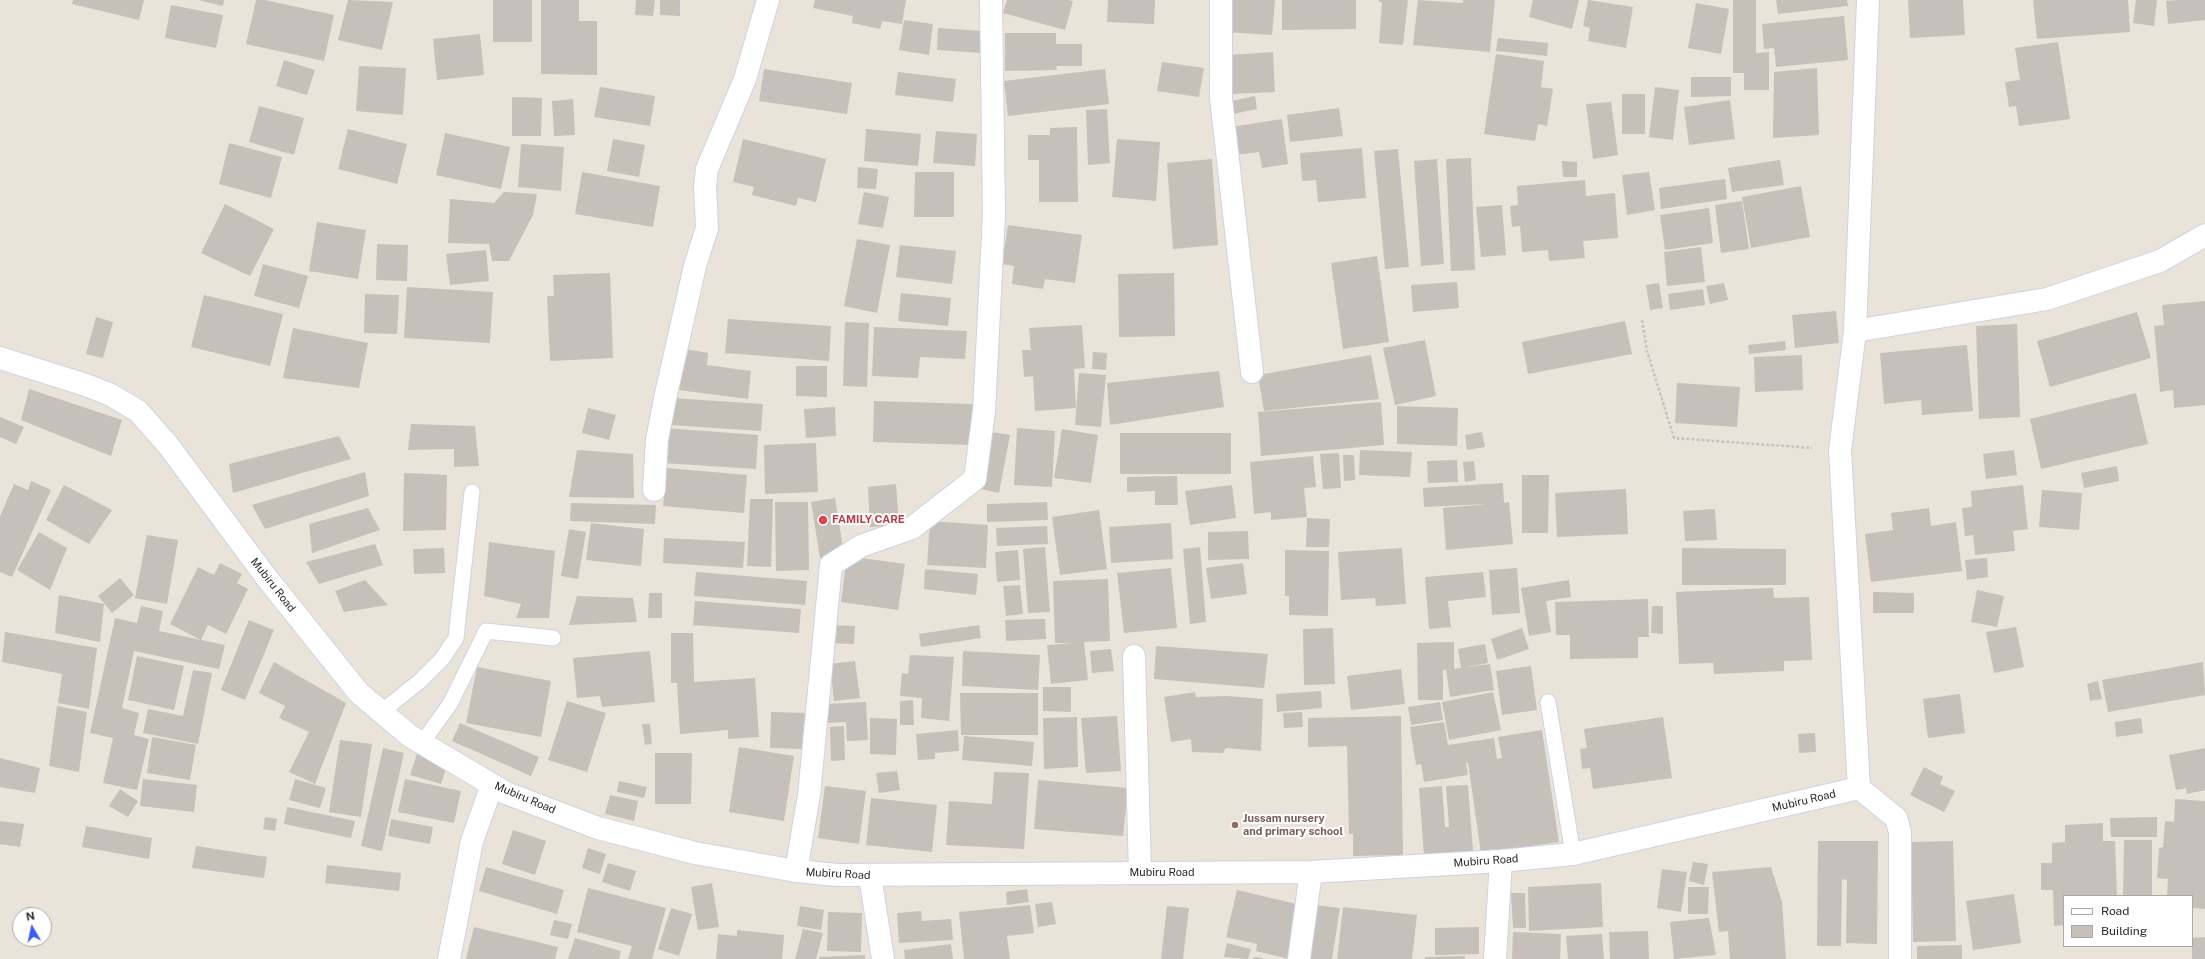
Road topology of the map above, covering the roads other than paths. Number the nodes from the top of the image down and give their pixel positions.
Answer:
1 (768, 0) edge
2 (991, 0) edge
3 (1221, 0) edge
4 (1868, 0) edge
5 (2205, 235) edge
6 (1855, 331) junction
7 (0, 358) edge
8 (1252, 372) dead end
9 (654, 490) dead end
10 (472, 492) dead end
11 (553, 638) dead end
12 (1134, 656) dead end
13 (1548, 702) dead end
14 (380, 713) junction
15 (422, 743) junction
16 (492, 785) junction
17 (1859, 788) junction
18 (1573, 854) junction
19 (1501, 861) junction
20 (796, 871) junction
21 (1311, 872) junction
22 (1140, 873) junction
23 (870, 876) junction
24 (449, 959) edge
25 (883, 959) edge
26 (1299, 959) edge
27 (1495, 959) edge
28 (1900, 959) edge

1 - 9 street
2 - 20 street
3 - 8 street
4 - 6 street
5 - 6 street
6 - 17 street
7 - 14 street, Mubiru Road
10 - 14 lane
11 - 15 lane
12 - 22 street
13 - 18 lane
14 - 15 street, Mubiru Road
15 - 16 street, Mubiru Road
16 - 20 street, Mubiru Road
16 - 24 street
17 - 18 street, Mubiru Road
17 - 28 street
18 - 19 street, Mubiru Road
19 - 21 street, Mubiru Road
19 - 27 street
20 - 23 street, Mubiru Road
21 - 22 street, Mubiru Road
21 - 26 street
22 - 23 street, Mubiru Road
23 - 25 street

